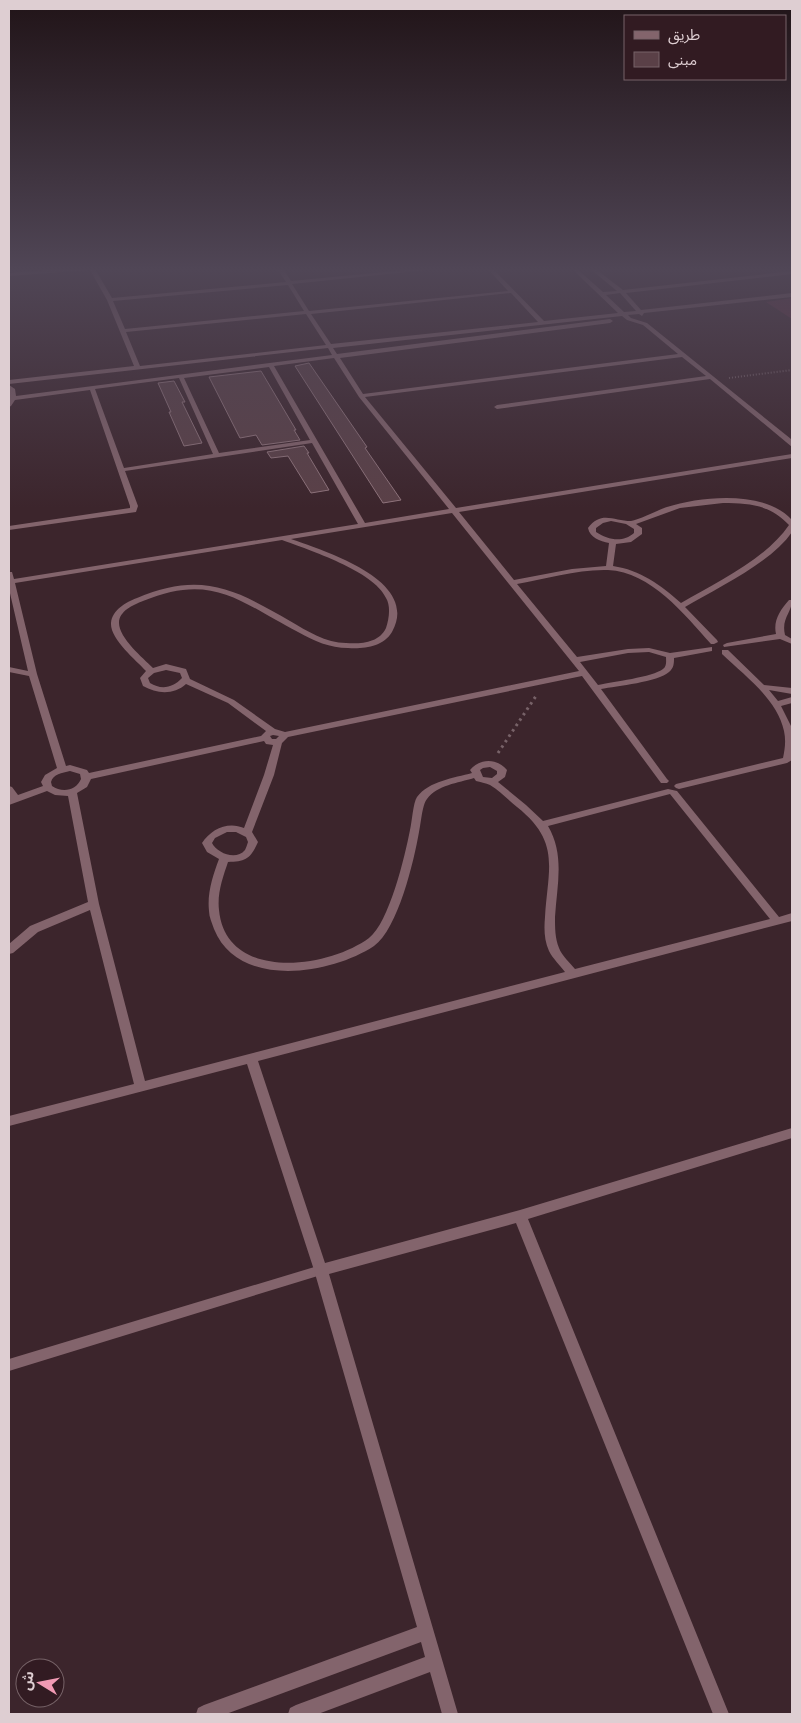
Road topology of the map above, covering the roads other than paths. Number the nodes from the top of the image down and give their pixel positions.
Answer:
1 (129, 347) edge
2 (316, 347) edge
3 (329, 347) edge
4 (415, 347) edge
5 (674, 347) edge
6 (683, 355) junction
7 (335, 358) junction
8 (271, 366) junction
9 (138, 368) junction
10 (181, 378) junction
11 (712, 378) junction
12 (9, 382) edge
13 (9, 387) edge
14 (92, 388) junction
15 (361, 396) junction
16 (13, 398) junction
17 (9, 405) edge
18 (497, 407) dead end
19 (314, 441) junction
20 (792, 445) edge
21 (218, 456) junction
22 (792, 456) edge
23 (121, 470) junction
24 (452, 510) junction
25 (631, 523) junction
26 (792, 525) edge
27 (363, 526) junction
28 (9, 528) edge
29 (281, 538) junction
30 (613, 542) junction
31 (608, 568) junction
32 (9, 579) edge
33 (513, 582) junction
34 (792, 602) edge
35 (681, 606) junction
36 (781, 636) junction
37 (792, 642) edge
38 (711, 645) junction
39 (726, 649) junction
40 (670, 656) junction
41 (575, 660) junction
42 (9, 670) edge
43 (151, 671) junction
44 (33, 674) junction
45 (584, 674) junction
46 (185, 680) junction
47 (763, 687) junction
48 (595, 688) junction
49 (792, 691) edge
50 (792, 700) edge
51 (775, 705) junction
52 (269, 735) junction
53 (281, 739) junction
54 (789, 762) edge
55 (62, 769) junction
56 (475, 775) junction
57 (86, 777) junction
58 (491, 781) junction
59 (47, 788) junction
60 (9, 789) edge
61 (673, 790) junction
62 (72, 792) junction
63 (12, 801) edge
64 (541, 825) junction
65 (247, 833) junction
66 (224, 858) junction
67 (94, 904) junction
68 (792, 917) edge
69 (777, 921) junction
70 (9, 950) edge
71 (573, 974) junction
72 (251, 1058) junction
73 (140, 1086) junction
74 (9, 1121) edge
75 (792, 1133) edge
76 (520, 1216) junction
77 (321, 1270) junction
78 (9, 1365) edge
79 (425, 1632) junction
80 (434, 1662) junction
81 (204, 1714) edge
82 (296, 1714) edge
83 (450, 1714) edge
84 (721, 1714) edge

1 - 9 street
2 - 9 street
3 - 7 street
4 - 7 street
5 - 6 street
6 - 11 street
6 - 15 street
7 - 8 street
7 - 15 street
8 - 10 street
8 - 19 street
9 - 12 street
10 - 14 street
10 - 21 street
11 - 18 street
11 - 20 street
13 - 16 street
14 - 16 street
14 - 23 street
15 - 24 street
16 - 17 street
19 - 21 street
19 - 27 street
21 - 23 street
22 - 24 street
23 - 28 street
24 - 27 street
24 - 33 street
25 - 26 street
25 - 30 street
25 - 30 street
26 - 35 street
27 - 29 street
29 - 32 street
29 - 43 street
30 - 31 street
31 - 33 street
31 - 35 street
32 - 44 street
33 - 41 street
34 - 36 street
35 - 38 street
36 - 37 street
36 - 39 street
38 - 39 street
38 - 40 street
39 - 47 street
40 - 41 street
40 - 48 street
41 - 45 street
42 - 44 street
43 - 46 street
43 - 46 street
44 - 55 street
45 - 48 street
45 - 53 street
46 - 52 street
47 - 49 street
47 - 51 street
48 - 61 street
50 - 51 street
51 - 54 street
52 - 53 street
52 - 57 street
53 - 65 street
54 - 61 street
55 - 57 street
55 - 59 street
56 - 58 street
56 - 58 street
56 - 66 street
57 - 62 street
58 - 64 street
59 - 62 street
59 - 63 street
60 - 63 street
61 - 64 street
61 - 69 street
62 - 67 street
64 - 71 street
65 - 66 street
65 - 66 street
67 - 70 street
67 - 73 street
68 - 69 street
69 - 71 street
71 - 72 street
72 - 73 street
72 - 77 street
73 - 74 street
75 - 76 street
76 - 77 street
76 - 84 street
77 - 78 lane
77 - 79 street
79 - 80 street
79 - 81 street
80 - 82 street
80 - 83 street

